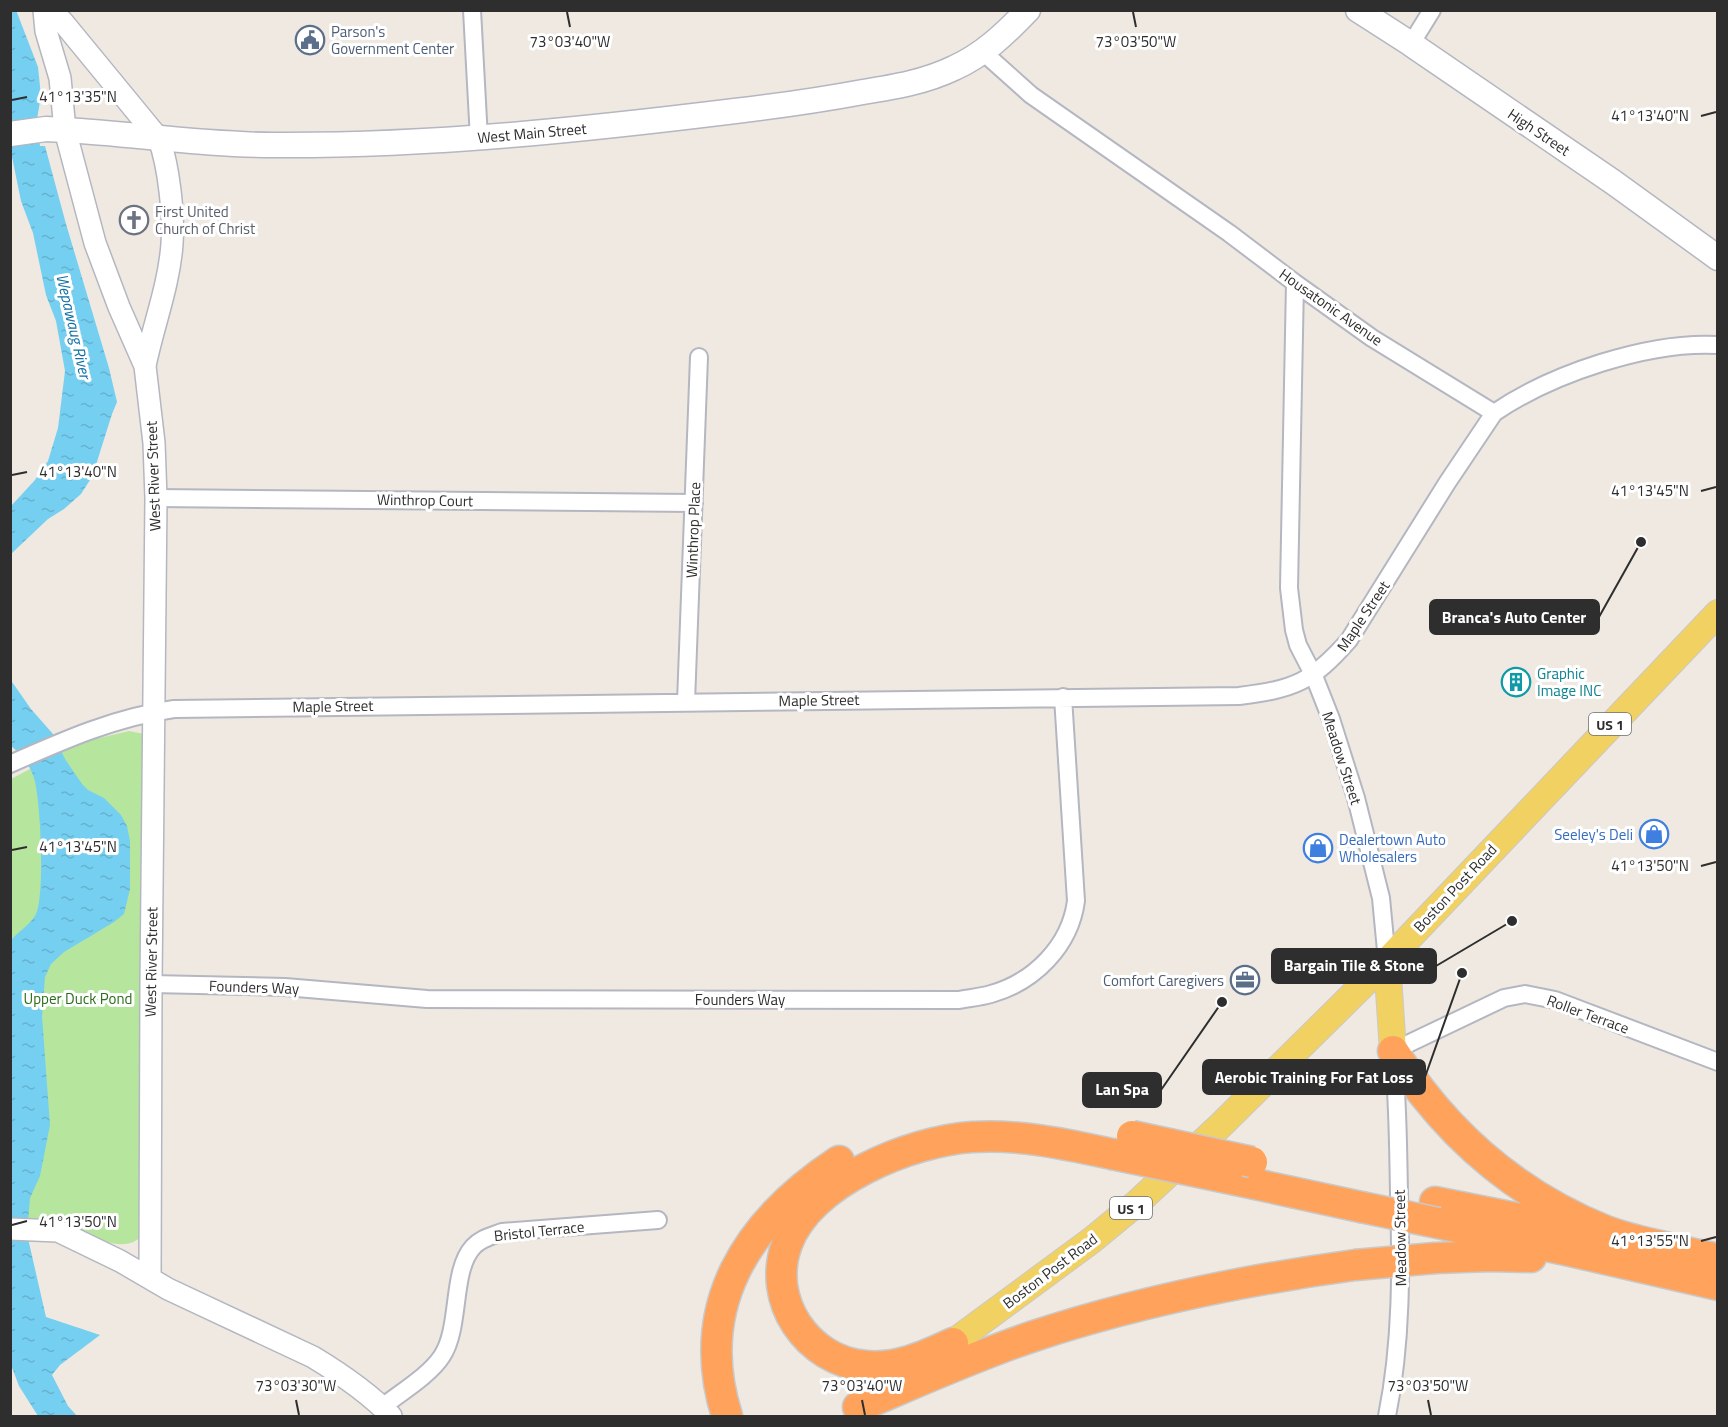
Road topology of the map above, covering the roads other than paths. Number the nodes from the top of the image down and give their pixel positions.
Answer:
1 (46, 10) edge
2 (472, 10) edge
3 (1028, 10) edge
4 (1358, 10) edge
5 (1432, 10) edge
6 (1411, 44) junction
7 (983, 52) junction
8 (65, 130) junction
9 (10, 134) edge
10 (159, 139) junction
11 (479, 139) junction
12 (1718, 258) edge
13 (1295, 283) junction
14 (1718, 345) edge
15 (699, 357) dead end
16 (145, 366) junction
17 (1494, 413) junction
18 (156, 498) junction
19 (694, 503) junction
20 (1718, 613) edge
21 (1314, 676) junction
22 (1063, 697) junction
23 (686, 702) junction
24 (155, 712) junction
25 (11, 764) edge
26 (1387, 961) junction
27 (151, 984) junction
28 (1393, 1051) junction
29 (1718, 1062) edge
30 (1122, 1145) junction
31 (1359, 1196) junction
32 (658, 1220) dead end
33 (10, 1229) edge
34 (1698, 1263) edge
35 (150, 1278) junction
36 (1718, 1285) edge
37 (953, 1343) junction
38 (387, 1412) edge
39 (850, 1412) edge
40 (727, 1416) edge
41 (1387, 1416) edge

1 - 8 street, West River Street
1 - 10 street, West River Street
2 - 11 street
3 - 7 main road, West Main Street
4 - 6 main road, High Street
5 - 6 street
6 - 12 main road, High Street
7 - 11 main road, West Main Street
7 - 13 street, Housatonic Avenue
8 - 9 main road, West Main Street
8 - 10 main road, West Main Street
8 - 16 street, West River Street
10 - 11 main road, West Main Street
10 - 16 street, West River Street
13 - 17 street, Housatonic Avenue
13 - 21 street, Meadow Street
14 - 17 street
15 - 19 street, Winthrop Place
16 - 18 street, West River Street
17 - 21 street, Maple Street
18 - 19 street, Winthrop Court
18 - 24 street, West River Street
19 - 23 street, Winthrop Place
20 - 26 main road, Boston Post Road / US 1
21 - 22 street, Maple Street
21 - 26 street, Meadow Street
22 - 23 street, Maple Street
22 - 27 street, Founders Way
23 - 24 street, Maple Street
24 - 25 street, Maple Street
24 - 27 street, West River Street
26 - 28 main road, Meadow Street
26 - 37 main road, Boston Post Road / US 1
27 - 35 street, West River Street
28 - 29 street, Roller Terrace
28 - 34 highway
28 - 41 street, Meadow Street
30 - 31 highway, bridge
30 - 31 highway, bridge
30 - 37 highway
30 - 40 highway
31 - 34 highway, bridge
32 - 38 street, Bristol Terrace
33 - 35 street
34 - 36 highway
34 - 39 highway, bridge
35 - 38 street
37 - 39 main road, Boston Post Road / US 1

